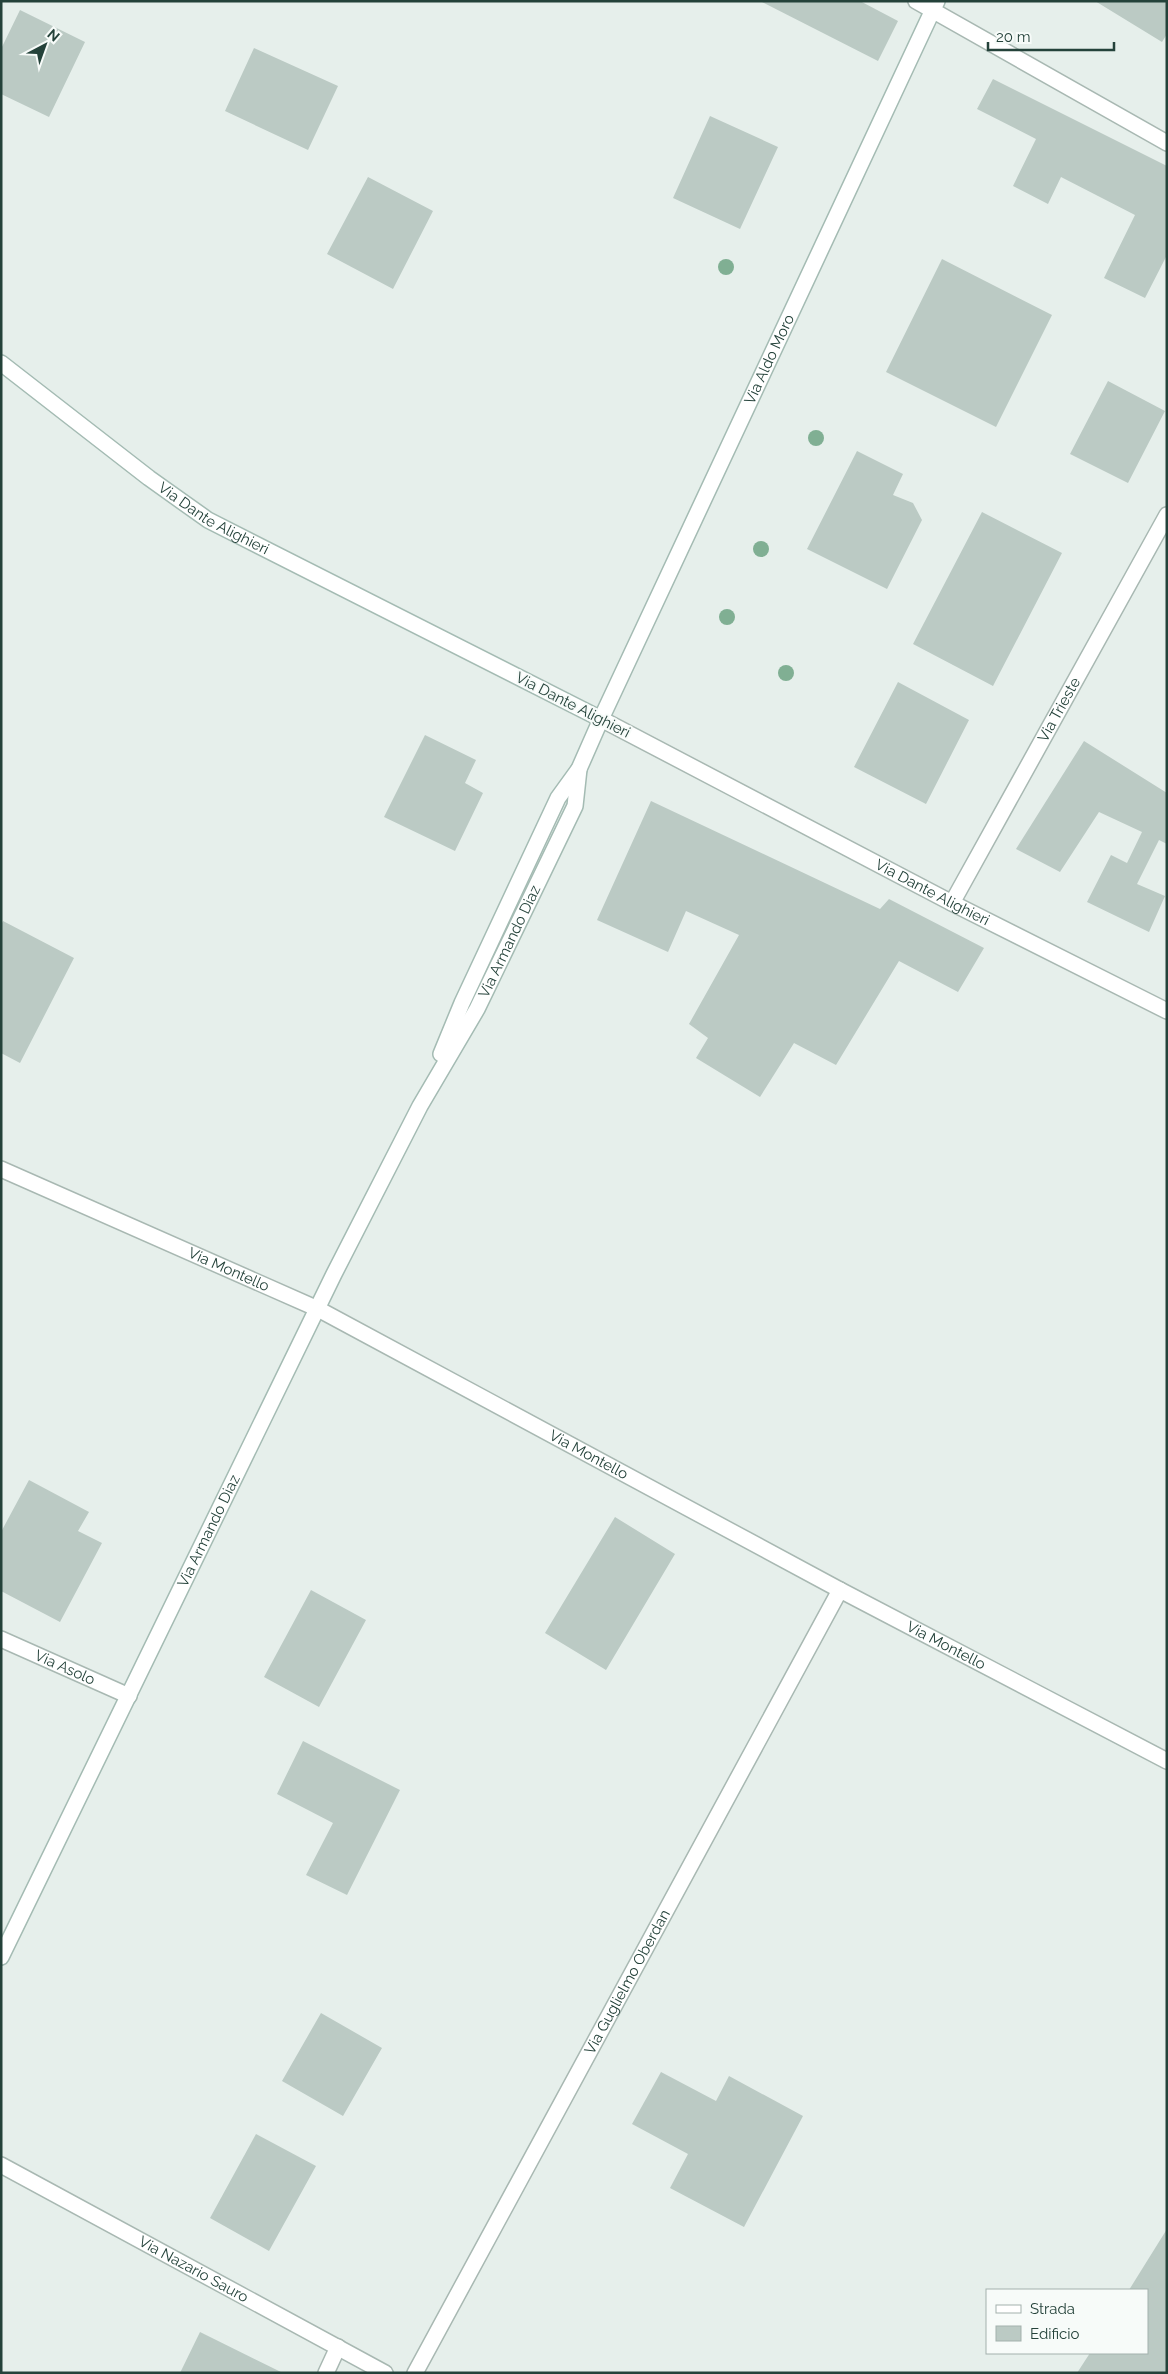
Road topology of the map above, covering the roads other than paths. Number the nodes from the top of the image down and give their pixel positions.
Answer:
1 (916, 1) edge
2 (935, 6) edge
3 (1167, 143) edge
4 (1, 363) edge
5 (1167, 515) edge
6 (601, 719) junction
7 (952, 904) junction
8 (1167, 1011) edge
9 (1, 1169) edge
10 (318, 1310) junction
11 (840, 1590) junction
12 (1, 1639) edge
13 (129, 1696) junction
14 (1167, 1761) edge
15 (1, 1957) edge
16 (1, 2165) edge
17 (338, 2347) junction
18 (326, 2373) edge
19 (385, 2373) edge
20 (415, 2373) edge

1 - 2 street
2 - 3 street
2 - 6 street, Via Aldo Moro
4 - 6 street, Via Dante Alighieri
5 - 7 street, Via Trieste
6 - 7 street, Via Dante Alighieri
6 - 10 street, Via Armando Diaz
7 - 8 street, Via Dante Alighieri
9 - 10 street, Via Montello
10 - 11 street, Via Montello
10 - 13 street, Via Armando Diaz
11 - 14 street, Via Montello
11 - 20 street, Via Guglielmo Oberdan
12 - 13 street, Via Asolo
13 - 15 street, Via Armando Diaz
16 - 17 street, Via Nazario Sauro
17 - 18 street
17 - 19 street, Via Nazario Sauro

